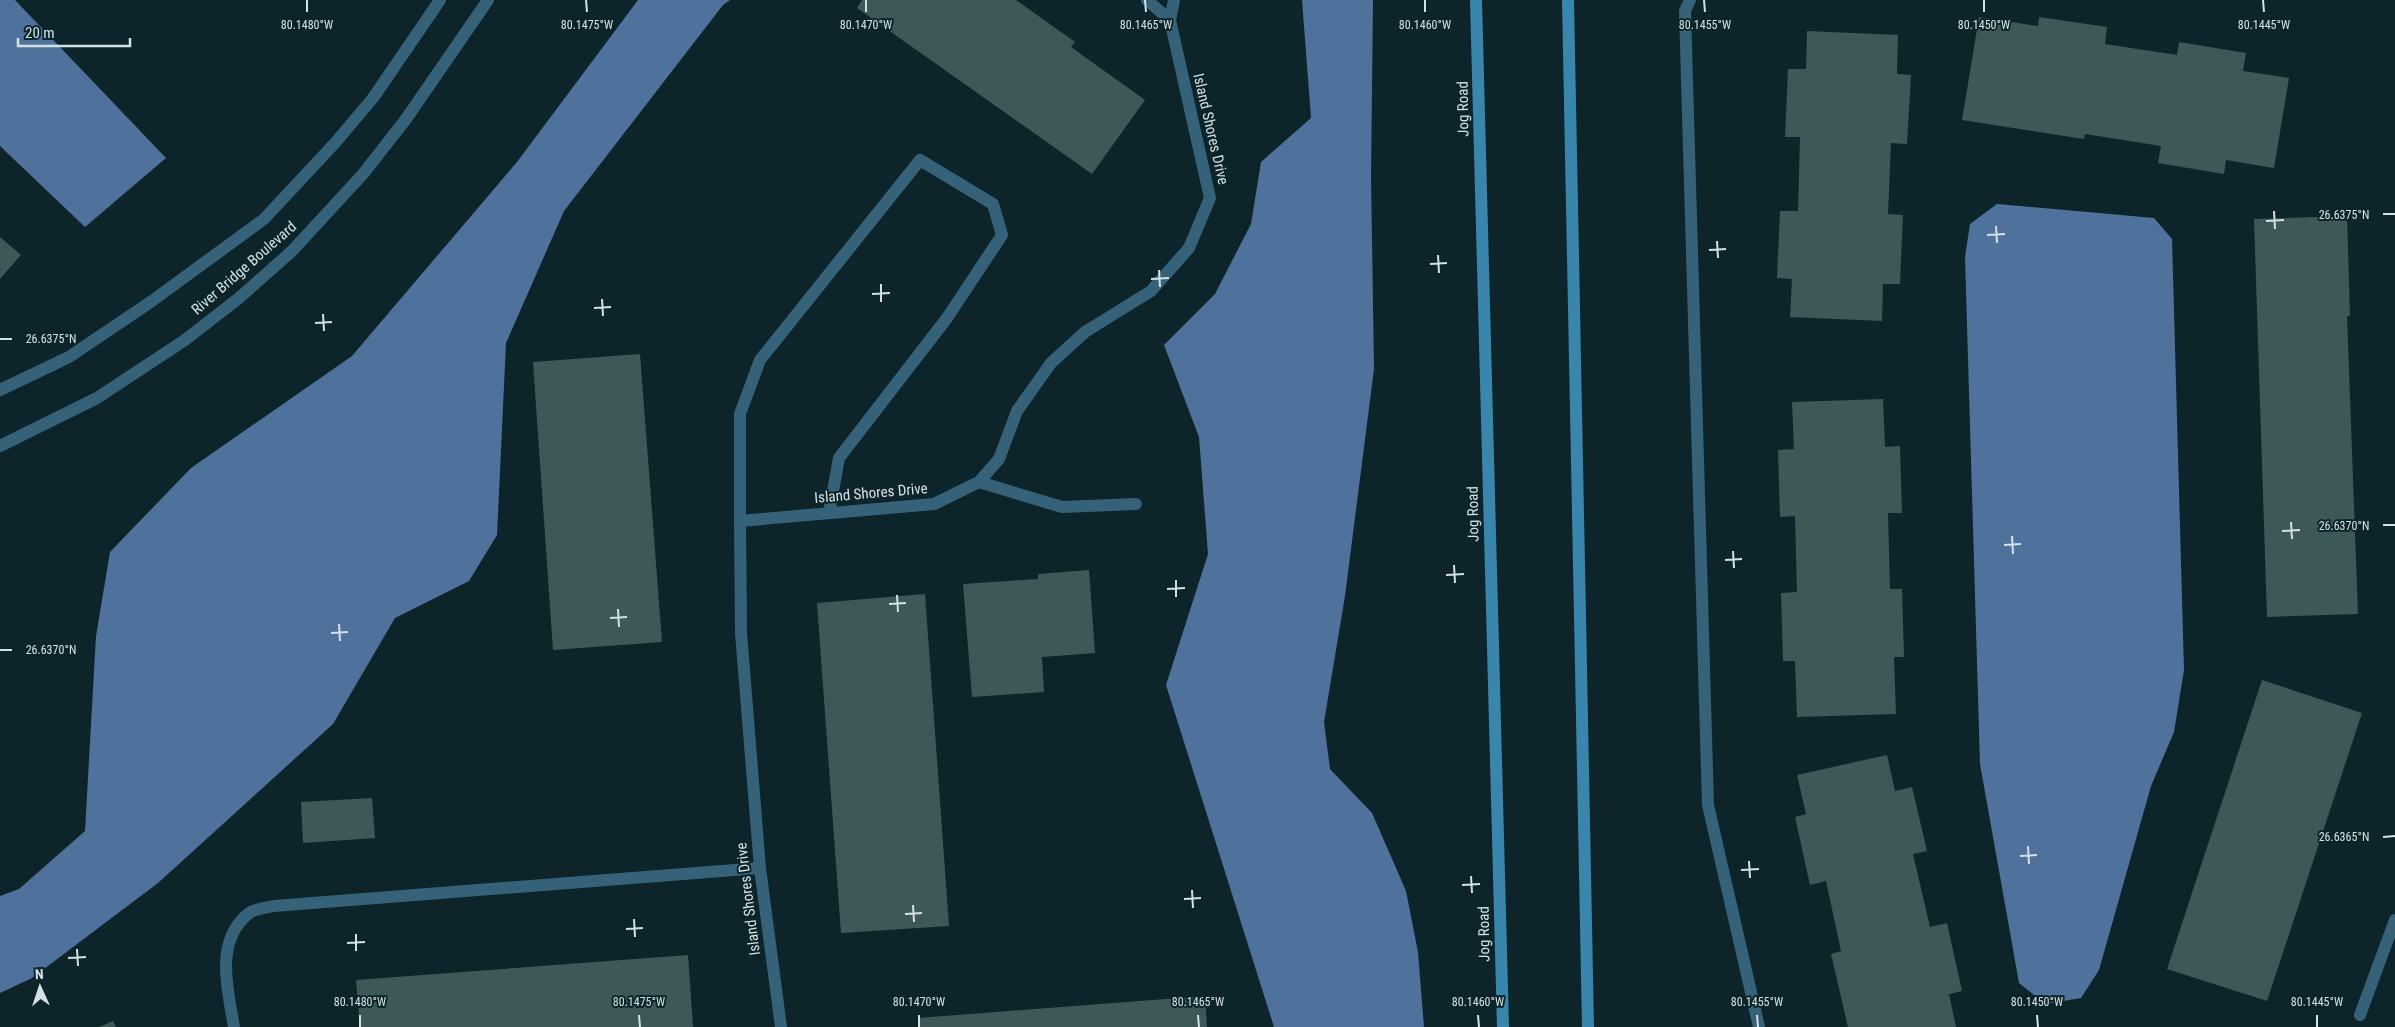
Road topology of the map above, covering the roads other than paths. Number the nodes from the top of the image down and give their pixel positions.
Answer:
1 (440, 0) edge
2 (488, 0) edge
3 (1147, 0) edge
4 (1174, 0) edge
5 (1476, 0) edge
6 (1568, 0) edge
7 (1690, 0) edge
8 (1170, 20) junction
9 (0, 390) edge
10 (0, 446) edge
11 (979, 482) junction
12 (1136, 504) dead end
13 (829, 513) junction
14 (740, 521) junction
15 (760, 868) junction
16 (2395, 920) edge
17 (2360, 1015) dead end
18 (234, 1027) edge
19 (781, 1027) edge
20 (1502, 1027) edge
21 (1588, 1027) edge
22 (1759, 1027) edge

1 - 9 street, River Bridge Boulevard
2 - 10 street, River Bridge Boulevard
3 - 8 street
4 - 8 street, Island Shores Drive
5 - 20 main road, Jog Road
6 - 21 main road
7 - 22 street
8 - 11 street, Island Shores Drive
11 - 12 street
11 - 13 street, Island Shores Drive
13 - 14 street, Island Shores Drive
13 - 14 street
14 - 15 street, Island Shores Drive
15 - 18 street
15 - 19 street, Island Shores Drive
16 - 17 street

